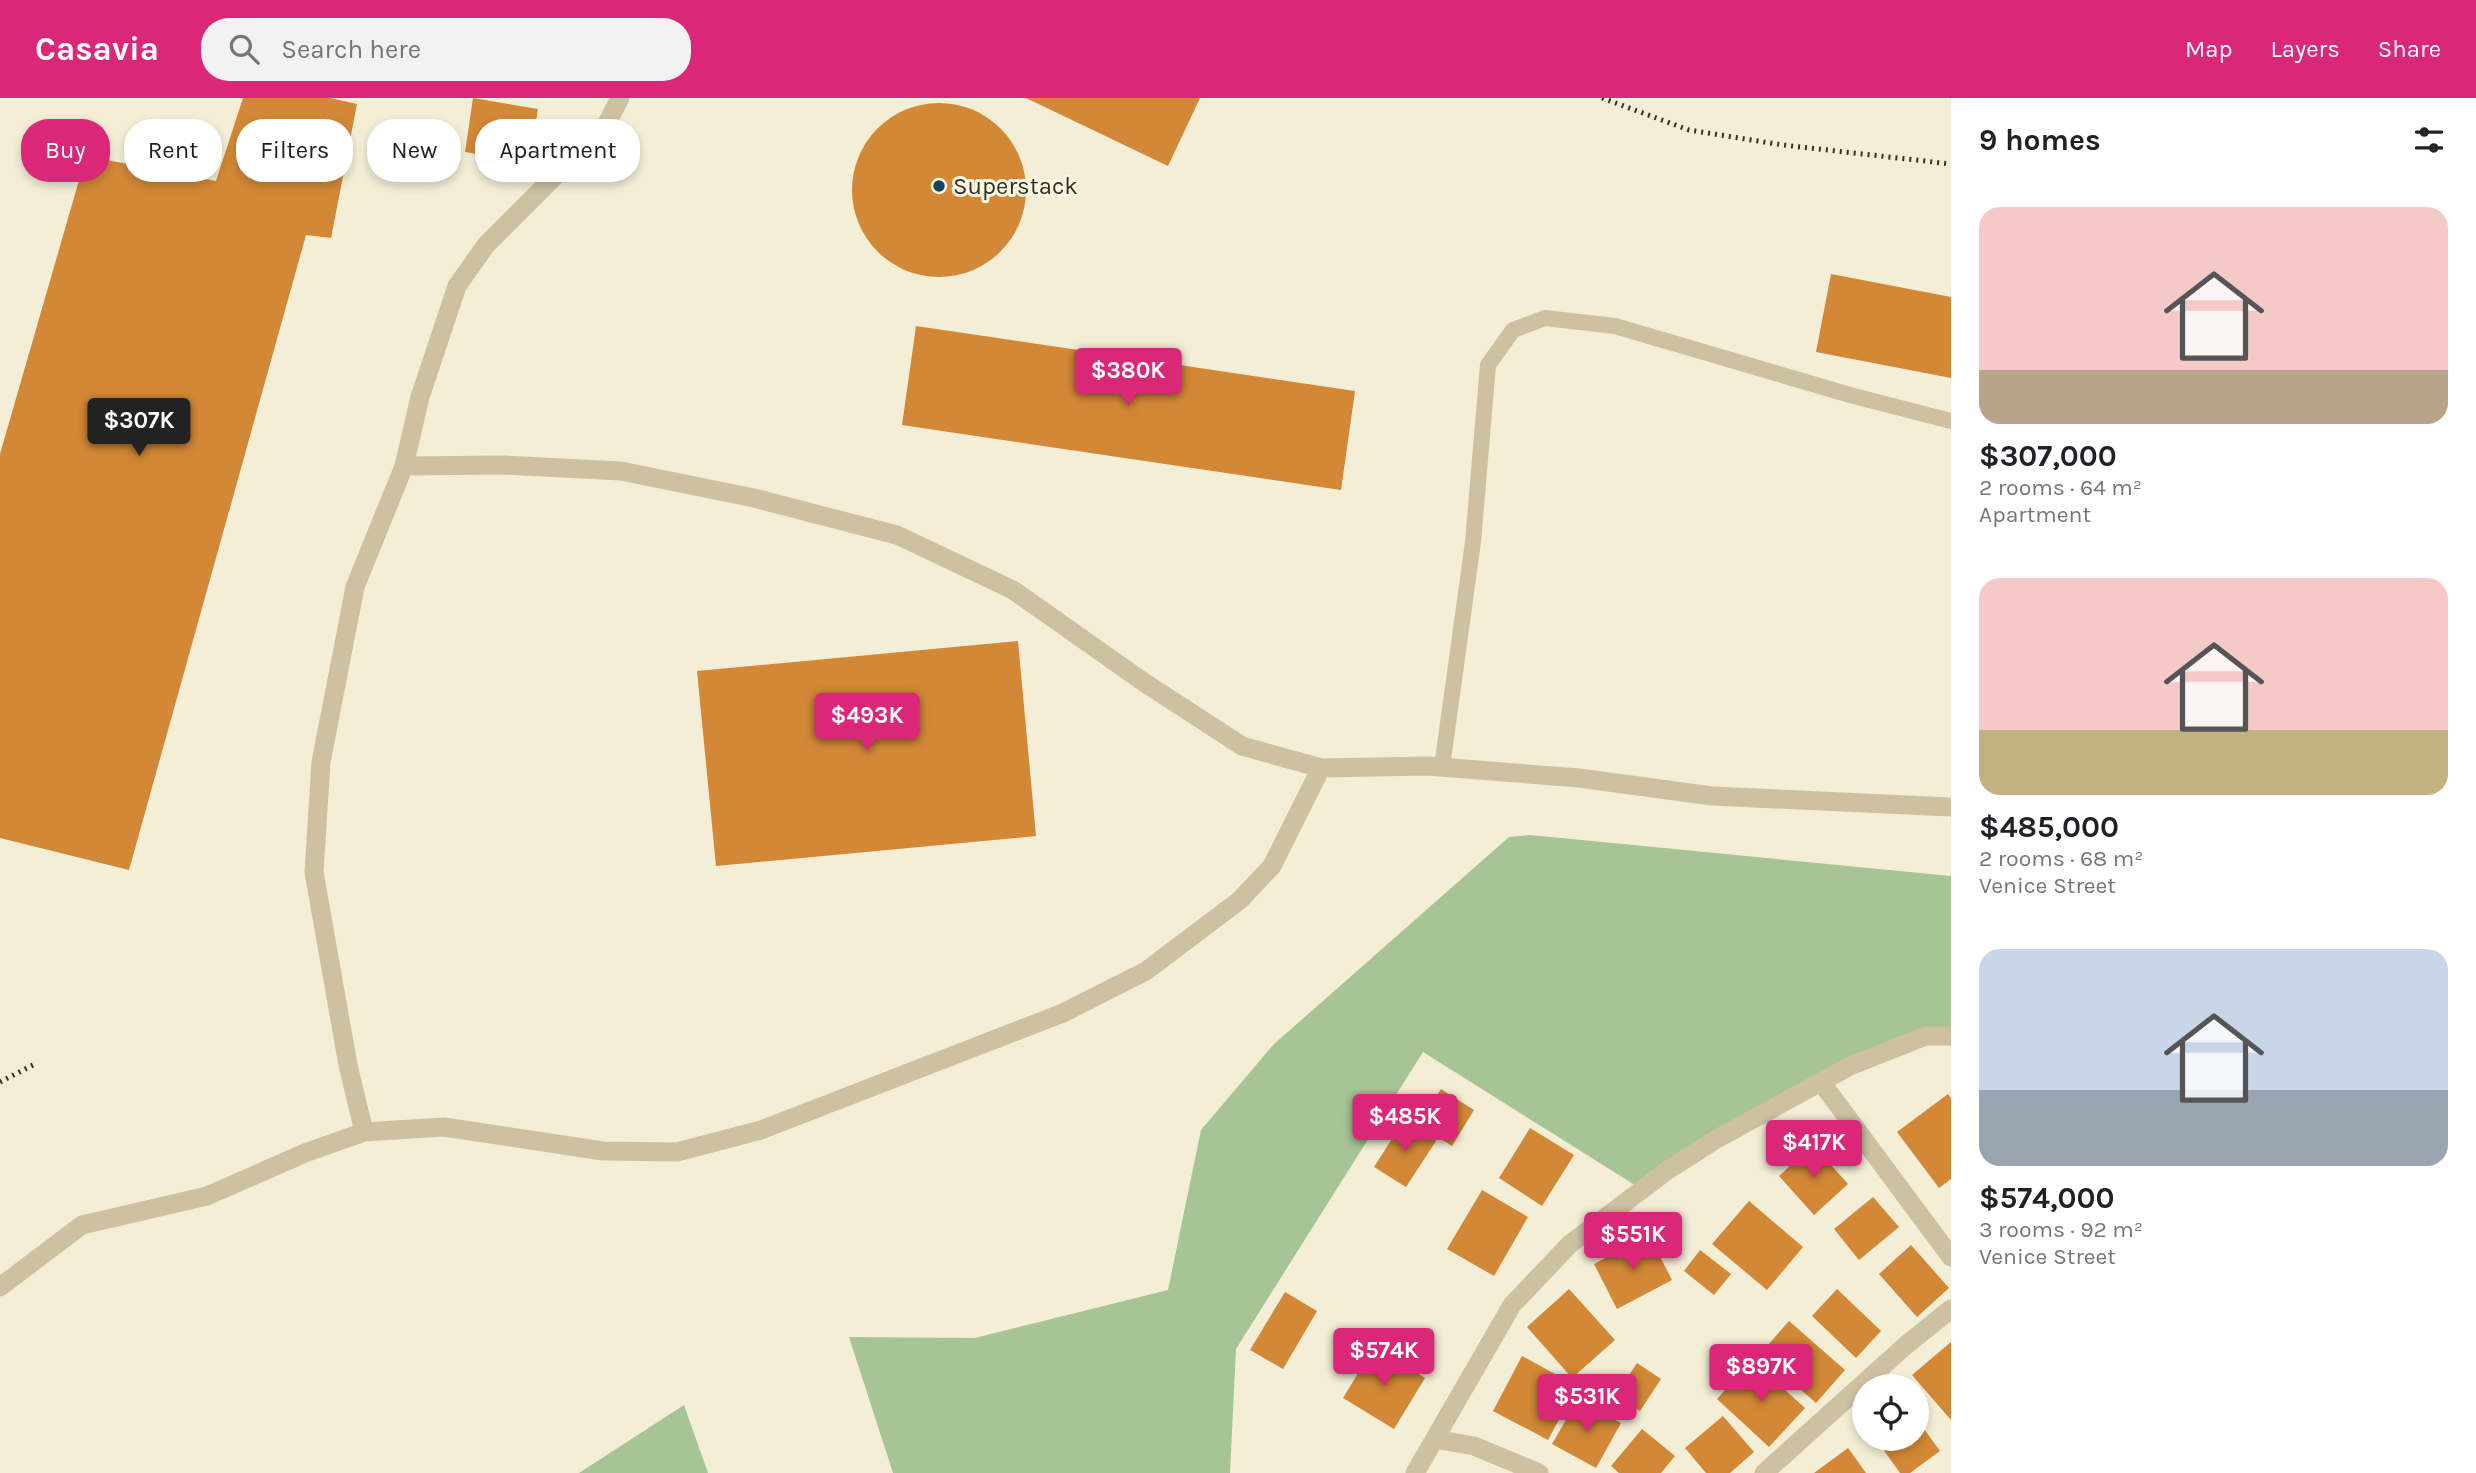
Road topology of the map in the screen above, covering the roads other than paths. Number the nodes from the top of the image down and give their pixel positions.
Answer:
1 (620, 98) edge
2 (1951, 421) edge
3 (404, 466) junction
4 (1442, 767) junction
5 (1321, 768) junction
6 (1951, 807) edge
7 (1951, 1036) edge
8 (1821, 1082) junction
9 (364, 1132) junction
10 (1951, 1257) edge
11 (0, 1287) edge
12 (1951, 1309) edge
13 (1434, 1439) junction
14 (1415, 1473) edge
15 (1539, 1473) edge
16 (1764, 1473) edge

1 - 3 street
2 - 4 lane
3 - 5 street
3 - 9 street
4 - 5 street
4 - 6 street
5 - 9 street
7 - 8 street
8 - 10 street
8 - 13 street
9 - 11 street
12 - 16 street
13 - 14 street
13 - 15 street

